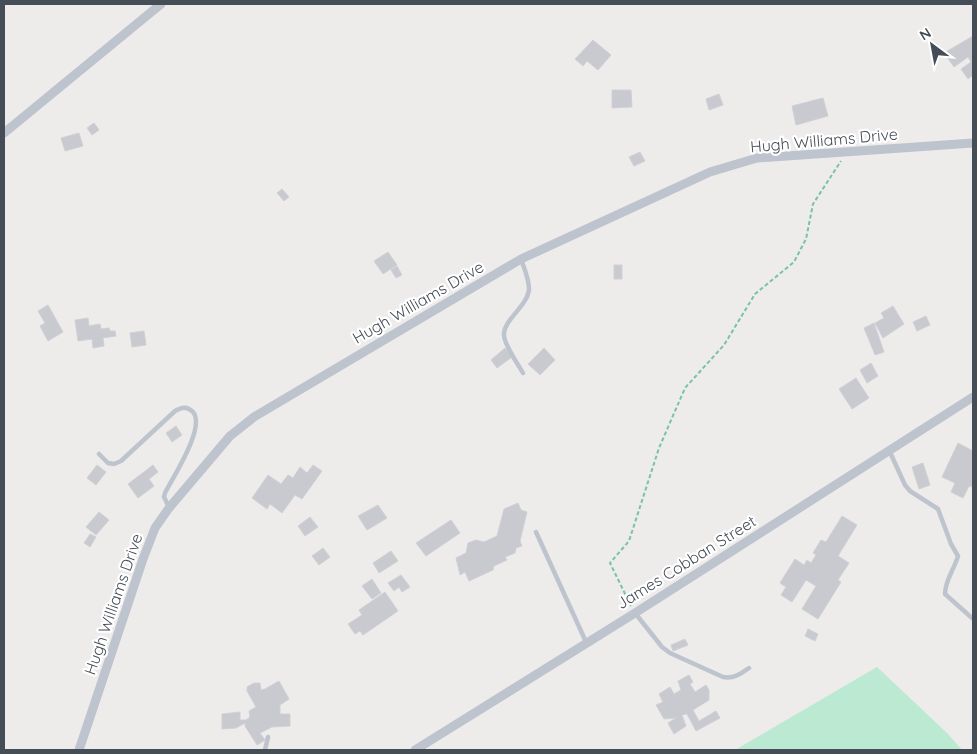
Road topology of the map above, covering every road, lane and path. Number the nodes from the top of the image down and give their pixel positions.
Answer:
1 (161, 4) edge
2 (4, 133) edge
3 (973, 143) edge
4 (846, 153) junction
5 (521, 259) junction
6 (524, 373) dead end
7 (973, 397) edge
8 (889, 450) junction
9 (100, 454) dead end
10 (169, 508) junction
11 (536, 532) dead end
12 (634, 613) junction
13 (972, 618) dead end
14 (586, 642) junction
15 (749, 668) dead end
16 (268, 737) dead end
17 (79, 750) edge
18 (265, 750) edge
19 (415, 750) edge

1 - 2 street
3 - 4 street, Hugh Williams Drive
4 - 5 street, Hugh Williams Drive
4 - 12 path
5 - 6 lane
5 - 10 street, Hugh Williams Drive
7 - 8 street, James Cobban Street
8 - 12 street, James Cobban Street
8 - 13 lane
9 - 10 lane
10 - 17 street, Hugh Williams Drive
11 - 14 lane
12 - 14 street, James Cobban Street
12 - 15 lane
14 - 19 street, James Cobban Street
16 - 18 lane

